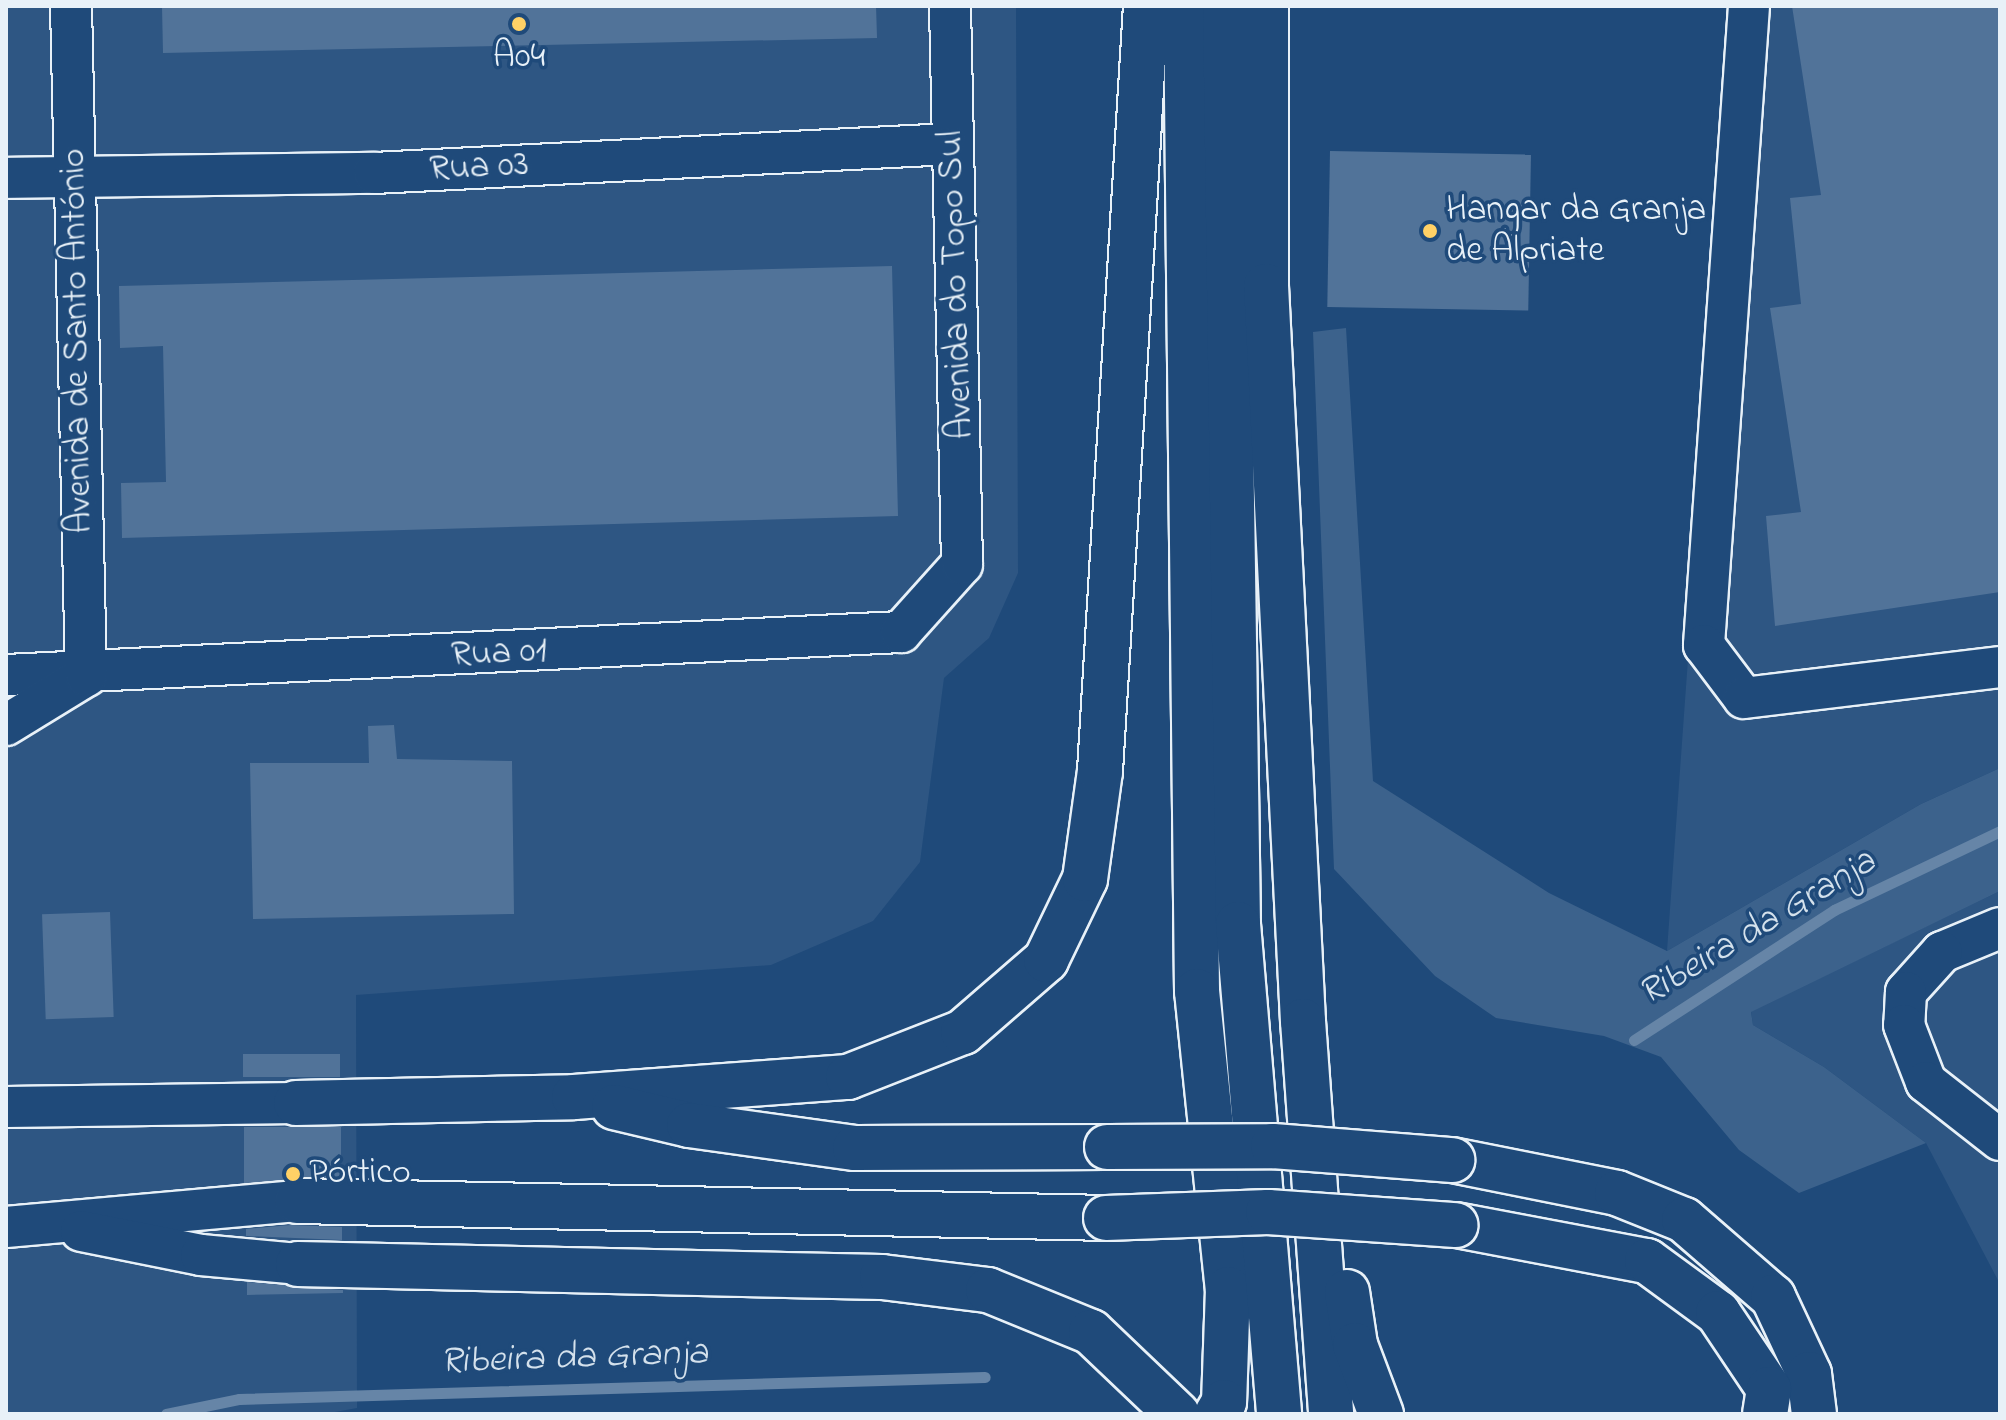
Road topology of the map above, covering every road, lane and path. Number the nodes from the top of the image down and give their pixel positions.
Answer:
1 (71, 6) edge
2 (950, 6) edge
3 (1146, 6) edge
4 (1186, 6) edge
5 (1225, 6) edge
6 (1266, 6) edge
7 (1749, 6) edge
8 (951, 144) junction
9 (74, 177) junction
10 (6, 178) edge
11 (962, 564) joint
12 (2000, 667) edge
13 (6, 675) edge
14 (86, 676) junction
15 (6, 725) edge
16 (2000, 928) edge
17 (1303, 1021) junction
18 (574, 1097) junction
19 (296, 1103) joint
20 (6, 1107) edge
21 (2000, 1140) edge
22 (297, 1201) joint
23 (20, 1224) edge
24 (298, 1264) joint
25 (1177, 1414) edge
26 (1217, 1414) edge
27 (1279, 1414) edge
28 (1331, 1414) edge
29 (1381, 1414) edge
30 (1765, 1414) edge
31 (1814, 1414) edge

1 - 9 street, Avenida de Santo António
2 - 8 street, Avenida do Topo Sul
3 - 18 highway
4 - 26 highway
5 - 27 highway
6 - 17 highway
7 - 12 street
8 - 9 street, Rua 03
8 - 11 street, Avenida do Topo Sul
9 - 10 street, Rua 03
9 - 14 street, Avenida de Santo António
11 - 14 street, Rua 01
13 - 14 street, Rua 01
14 - 15 street
16 - 21 street
17 - 28 highway
17 - 29 highway
18 - 19 highway
18 - 31 highway, bridge
19 - 20 street
22 - 23 street
22 - 30 highway, bridge
23 - 24 street
24 - 25 highway

